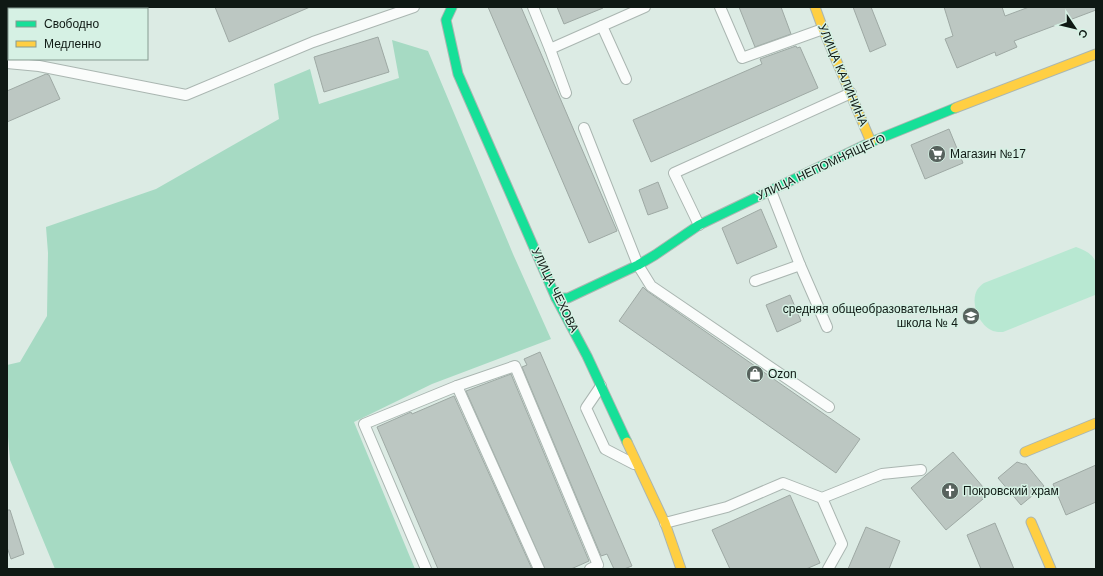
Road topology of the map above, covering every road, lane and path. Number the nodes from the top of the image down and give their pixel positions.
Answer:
1 (414, 7) edge
2 (452, 7) edge
3 (533, 7) edge
4 (645, 7) edge
5 (720, 7) edge
6 (815, 7) edge
7 (602, 26) junction
8 (823, 28) junction
9 (550, 49) junction
10 (1096, 54) edge
11 (7, 63) edge
12 (626, 79) dead end
13 (566, 93) dead end
14 (851, 93) junction
15 (584, 128) dead end
16 (871, 142) junction
17 (771, 191) junction
18 (699, 225) junction
19 (638, 265) junction
20 (800, 265) junction
21 (755, 281) dead end
22 (556, 298) junction
23 (827, 327) dead end
24 (457, 386) junction
25 (601, 386) junction
26 (829, 407) dead end
27 (1096, 423) edge
28 (1025, 452) dead end
29 (639, 466) junction
30 (921, 470) dead end
31 (822, 498) junction
32 (1031, 522) dead end
33 (665, 523) junction
34 (426, 569) edge
35 (539, 569) edge
36 (590, 569) edge
37 (681, 569) edge
38 (828, 569) edge
39 (1051, 569) edge

1 - 11 lane
2 - 22 street, УЛИЦА ЧЕХОВА
3 - 9 lane
4 - 7 lane
5 - 8 lane
6 - 8 street, УЛИЦА КАЛИНИНА
7 - 9 lane
7 - 12 lane
8 - 14 street, УЛИЦА КАЛИНИНА
9 - 13 lane
10 - 16 street, УЛИЦА НЕПОМНЯЩЕГО
14 - 16 street, УЛИЦА КАЛИНИНА
14 - 18 lane
15 - 19 lane
16 - 17 street, УЛИЦА НЕПОМНЯЩЕГО
17 - 18 street, УЛИЦА НЕПОМНЯЩЕГО
17 - 20 lane
18 - 19 street, УЛИЦА НЕПОМНЯЩЕГО
19 - 22 street, УЛИЦА НЕПОМНЯЩЕГО
19 - 26 lane
20 - 21 lane
20 - 23 lane
22 - 25 street, УЛИЦА ЧЕХОВА
24 - 34 lane
24 - 35 lane
24 - 36 lane
25 - 29 street, УЛИЦА ЧЕХОВА
25 - 29 lane
27 - 28 street
29 - 33 street, УЛИЦА ЧЕХОВА
30 - 31 lane
31 - 33 lane
31 - 38 lane
32 - 39 street
33 - 37 street, УЛИЦА ЧЕХОВА

